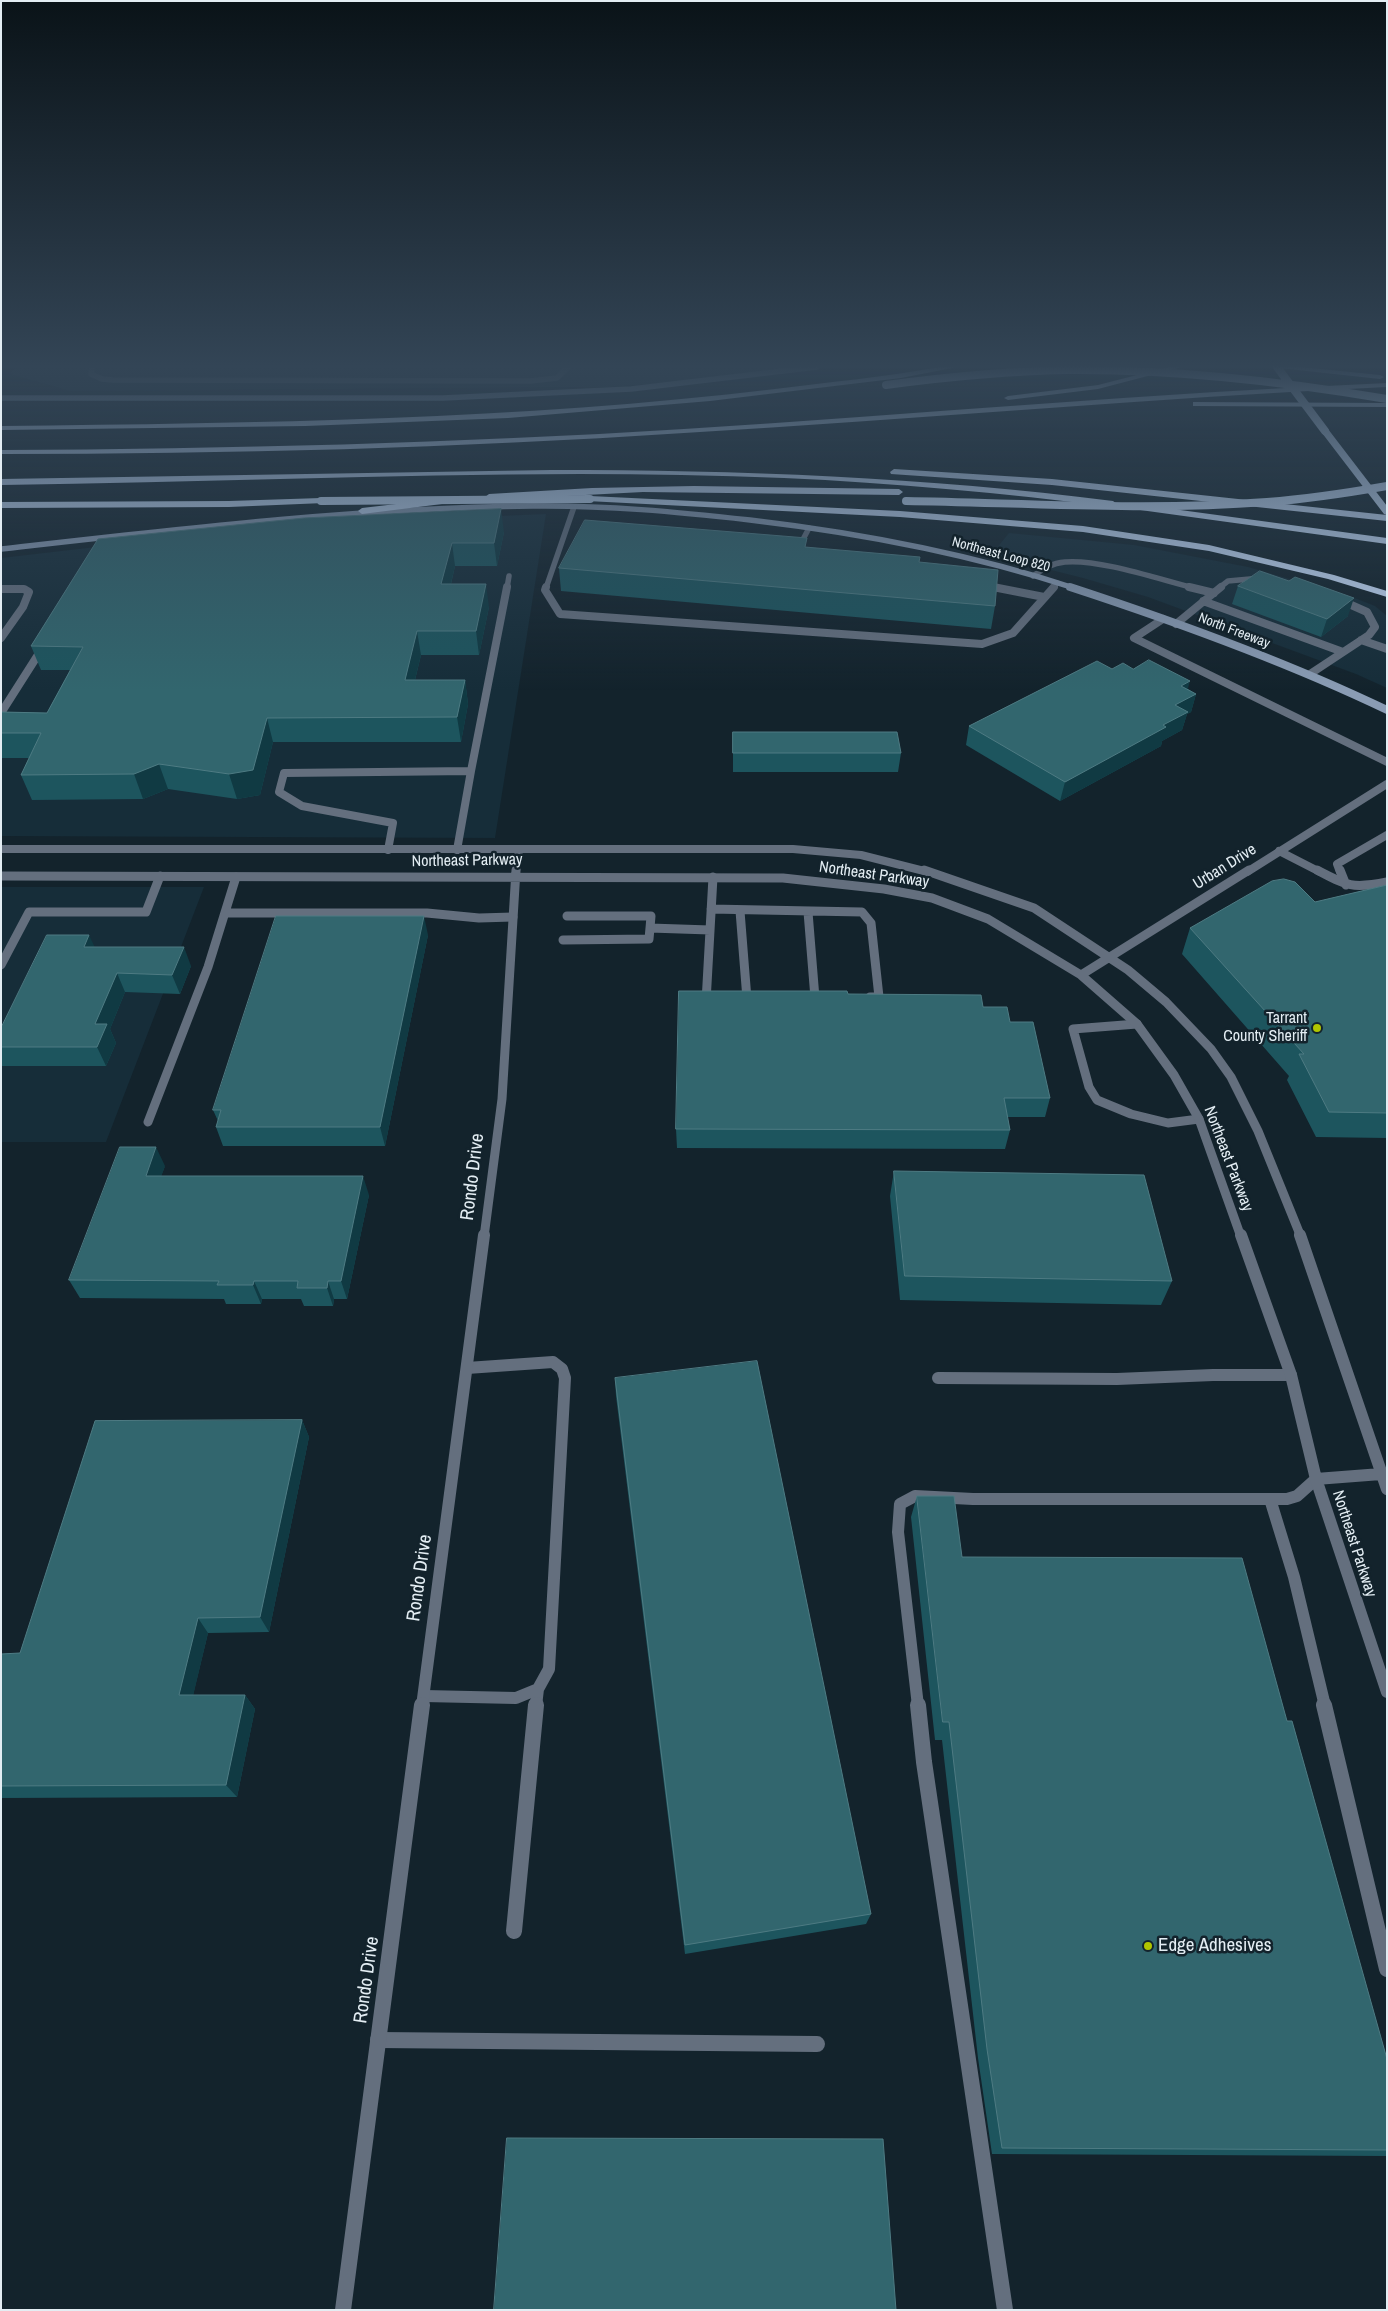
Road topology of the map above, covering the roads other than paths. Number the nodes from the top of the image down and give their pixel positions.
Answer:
1 (455, 475) edge
2 (752, 475) edge
3 (967, 475) edge
4 (1358, 475) edge
5 (1, 482) edge
6 (1387, 486) edge
7 (590, 499) junction
8 (817, 500) dead end
9 (837, 500) dead end
10 (1085, 500) junction
11 (1, 505) edge
12 (574, 507) junction
13 (362, 511) junction
14 (1387, 512) edge
15 (1387, 518) edge
16 (808, 528) junction
17 (567, 529) junction
18 (576, 530) dead end
19 (113, 536) junction
20 (1387, 541) edge
21 (108, 544) edge
22 (1, 548) edge
23 (788, 549) edge
24 (798, 550) junction
25 (807, 552) edge
26 (509, 576) dead end
27 (1033, 576) junction
28 (1271, 580) edge
29 (1057, 583) junction
30 (978, 584) edge
31 (1068, 586) joint
32 (1, 589) edge
33 (1214, 593) junction
34 (1387, 594) edge
35 (1044, 597) junction
36 (1334, 598) edge
37 (1203, 602) junction
38 (1163, 618) junction
39 (1176, 624) junction
40 (2, 636) edge
41 (47, 640) edge
42 (1361, 640) junction
43 (1387, 649) edge
44 (1343, 652) junction
45 (1310, 674) junction
46 (1387, 710) edge
47 (1, 713) edge
48 (1387, 762) edge
49 (471, 772) junction
50 (1387, 784) edge
51 (1387, 835) edge
52 (1, 849) edge
53 (388, 850) junction
54 (457, 850) junction
55 (519, 850) junction
56 (1279, 851) junction
57 (1, 876) edge
58 (160, 876) junction
59 (515, 876) junction
60 (236, 877) junction
61 (713, 877) junction
62 (1387, 882) edge
63 (1346, 885) junction
64 (711, 908) junction
65 (740, 911) junction
66 (808, 912) junction
67 (225, 913) junction
68 (568, 916) dead end
69 (513, 917) junction
70 (650, 928) junction
71 (710, 930) junction
72 (563, 940) dead end
73 (1108, 956) junction
74 (1, 965) edge
75 (1081, 975) junction
76 (806, 998) edge
77 (861, 998) edge
78 (756, 999) edge
79 (706, 1002) edge
80 (1137, 1024) junction
81 (1199, 1119) junction
82 (148, 1122) dead end
83 (467, 1368) junction
84 (1291, 1374) junction
85 (938, 1378) dead end
86 (1384, 1472) edge
87 (1316, 1479) junction
88 (1387, 1489) edge
89 (1270, 1499) junction
90 (538, 1689) junction
91 (1387, 1692) edge
92 (424, 1696) junction
93 (514, 1931) dead end
94 (1387, 1970) edge
95 (378, 2040) junction
96 (817, 2044) dead end
97 (343, 2310) edge
98 (1005, 2310) edge

1 - 5 highway
2 - 10 highway
3 - 15 highway
4 - 14 highway, bridge
6 - 9 highway, bridge
7 - 8 highway
7 - 11 highway, bridge
7 - 34 highway
10 - 13 highway
10 - 20 highway
12 - 13 main road, Northeast Loop 820
12 - 16 main road, Northeast Loop 820
12 - 17 street
13 - 19 main road, Northeast Loop 820
16 - 24 street
16 - 27 main road, Northeast Loop 820
17 - 18 street
17 - 35 street
19 - 21 street
19 - 22 main road, Northeast Loop 820
23 - 24 street
24 - 25 street
26 - 49 street
27 - 29 main road, Northeast Loop 820
27 - 33 street
28 - 33 street
29 - 31 main road, Northeast Loop 820
29 - 35 street
30 - 35 street
31 - 38 main road, North Freeway
32 - 40 street
33 - 37 street
36 - 42 street
37 - 39 street
37 - 44 street
38 - 39 main road, North Freeway
38 - 48 street
39 - 45 main road, North Freeway
41 - 47 street
42 - 43 street
42 - 44 street
44 - 45 street
45 - 46 main road, North Freeway
49 - 53 street
49 - 54 street
50 - 56 street, Urban Drive
51 - 63 street
52 - 53 street, Northeast Parkway
53 - 54 street, Northeast Parkway
54 - 55 street, Northeast Parkway
55 - 59 street, Rondo Drive
55 - 73 street, Northeast Parkway
56 - 63 street
56 - 73 street, Urban Drive
57 - 58 street, Northeast Parkway
58 - 60 street, Northeast Parkway
58 - 74 street
59 - 60 street, Northeast Parkway
59 - 61 street, Northeast Parkway
59 - 69 street, Rondo Drive
60 - 67 street
61 - 64 street
61 - 75 street, Northeast Parkway
62 - 63 street
64 - 65 street
64 - 71 street
65 - 66 street
65 - 78 street
66 - 76 street
66 - 77 street
67 - 69 street
67 - 82 street
68 - 70 street
69 - 83 street, Rondo Drive
70 - 71 street
70 - 72 street
71 - 79 street
73 - 75 street, Urban Drive
73 - 86 street, Northeast Parkway
75 - 80 street, Northeast Parkway
80 - 81 street, Northeast Parkway
80 - 81 street
81 - 84 street, Northeast Parkway
83 - 90 street
83 - 92 street, Rondo Drive
84 - 85 street
84 - 87 street, Northeast Parkway
86 - 87 street
86 - 88 street, Northeast Parkway
87 - 89 street
87 - 91 street, Northeast Parkway
89 - 94 street
89 - 98 street
90 - 92 street
90 - 93 street
92 - 95 street, Rondo Drive
95 - 96 street
95 - 97 street, Rondo Drive

